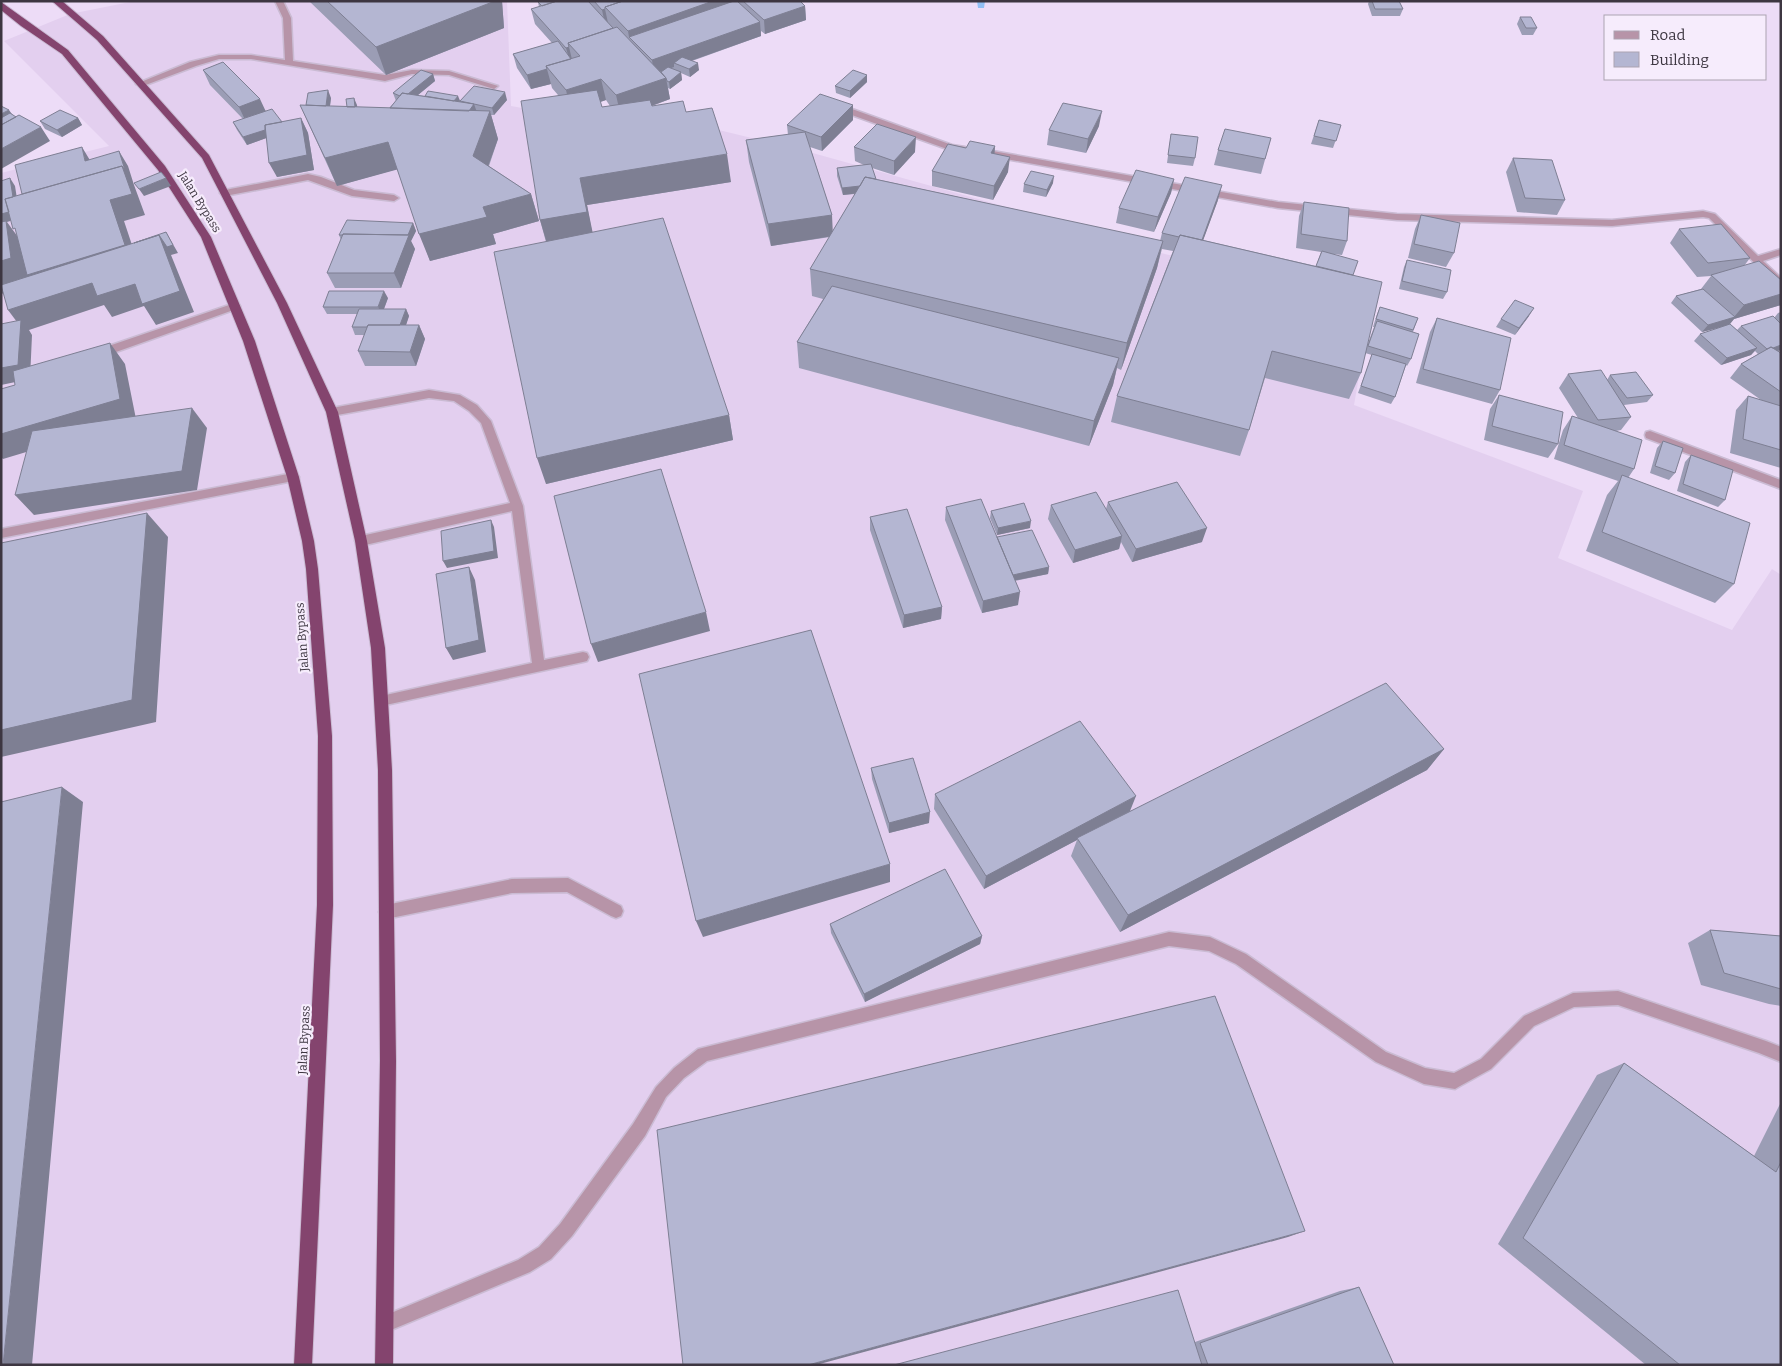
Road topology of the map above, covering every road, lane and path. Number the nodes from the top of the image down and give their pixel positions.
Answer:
1 (56, 1) edge
2 (279, 1) edge
3 (1, 5) edge
4 (289, 62) junction
5 (140, 84) junction
6 (494, 86) dead end
7 (852, 112) edge
8 (225, 193) junction
9 (394, 198) edge
10 (1781, 252) edge
11 (1756, 260) junction
12 (1781, 284) edge
13 (235, 306) junction
14 (85, 358) edge
15 (332, 412) junction
16 (1650, 435) dead end
17 (293, 477) junction
18 (1781, 485) edge
19 (517, 506) junction
20 (1, 534) edge
21 (361, 541) junction
22 (583, 657) dead end
23 (540, 666) junction
24 (381, 702) junction
25 (616, 910) dead end
26 (386, 912) junction
27 (1781, 1055) edge
28 (385, 1324) junction
29 (303, 1365) edge
30 (384, 1365) edge

1 - 5 highway, Jalan Bypass
2 - 4 street
3 - 13 highway, Jalan Bypass
4 - 5 street
4 - 6 street
5 - 8 highway, Jalan Bypass
7 - 11 street
8 - 9 street
8 - 15 highway, Jalan Bypass
10 - 11 street
11 - 12 street
13 - 14 street
13 - 17 highway, Jalan Bypass
15 - 19 street
15 - 21 highway, Jalan Bypass
16 - 18 street
17 - 20 street
17 - 29 highway, Jalan Bypass
19 - 21 street
19 - 23 street
21 - 24 highway, Jalan Bypass
22 - 23 street
23 - 24 street
24 - 26 highway, Jalan Bypass
25 - 26 street
26 - 28 highway, Jalan Bypass
27 - 28 street
28 - 30 highway, Jalan Bypass

